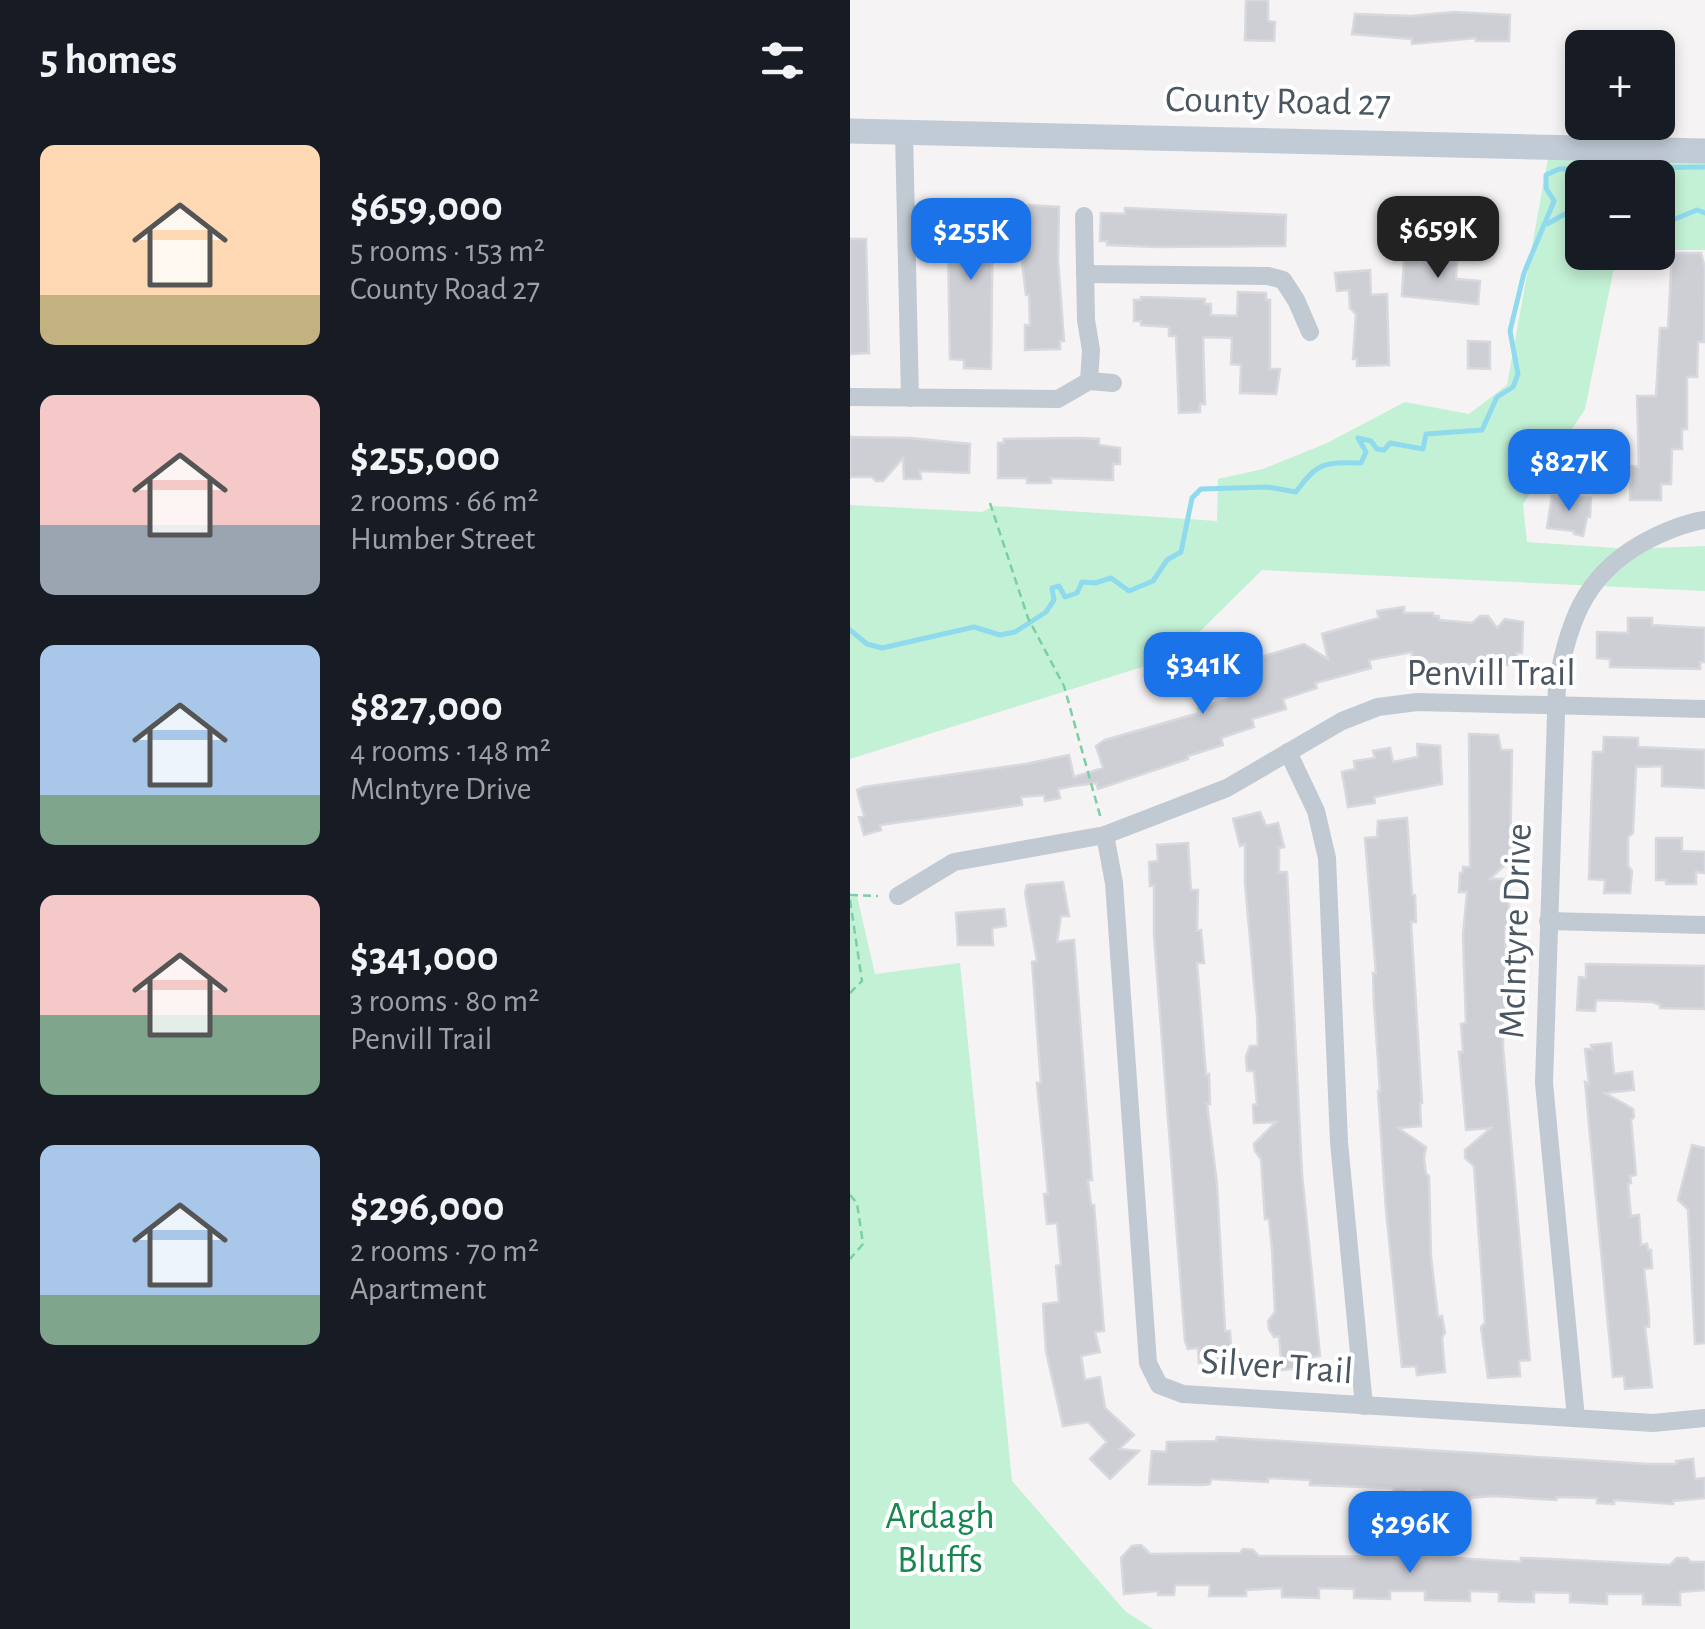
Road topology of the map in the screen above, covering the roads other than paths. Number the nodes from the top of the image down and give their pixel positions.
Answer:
1 (850, 131) edge
2 (904, 132) junction
3 (1705, 151) edge
4 (1084, 216) dead end
5 (1085, 274) junction
6 (1310, 332) dead end
7 (1089, 381) junction
8 (1113, 382) dead end
9 (850, 397) edge
10 (910, 398) junction
11 (1705, 520) edge
12 (1555, 706) junction
13 (1705, 709) edge
14 (1288, 752) junction
15 (1105, 836) junction
16 (898, 896) road end
17 (1548, 921) junction
18 (1705, 925) edge
19 (1364, 1406) junction
20 (1576, 1418) junction
21 (1705, 1418) edge

1 - 2 main road, County Road 27
2 - 3 main road, County Road 27
2 - 10 street
4 - 5 street
5 - 6 street
5 - 7 street
7 - 8 street
7 - 10 street
9 - 10 street
11 - 12 street, McIntyre Drive
12 - 13 street, Penvill Trail
12 - 14 street, Penvill Trail
12 - 17 street, McIntyre Drive
14 - 15 street, Penvill Trail
14 - 19 street
15 - 16 street, Penvill Trail
15 - 19 street, Silver Trail
17 - 18 street
17 - 20 street, McIntyre Drive
19 - 20 street, Silver Trail
20 - 21 street, Silver Trail

